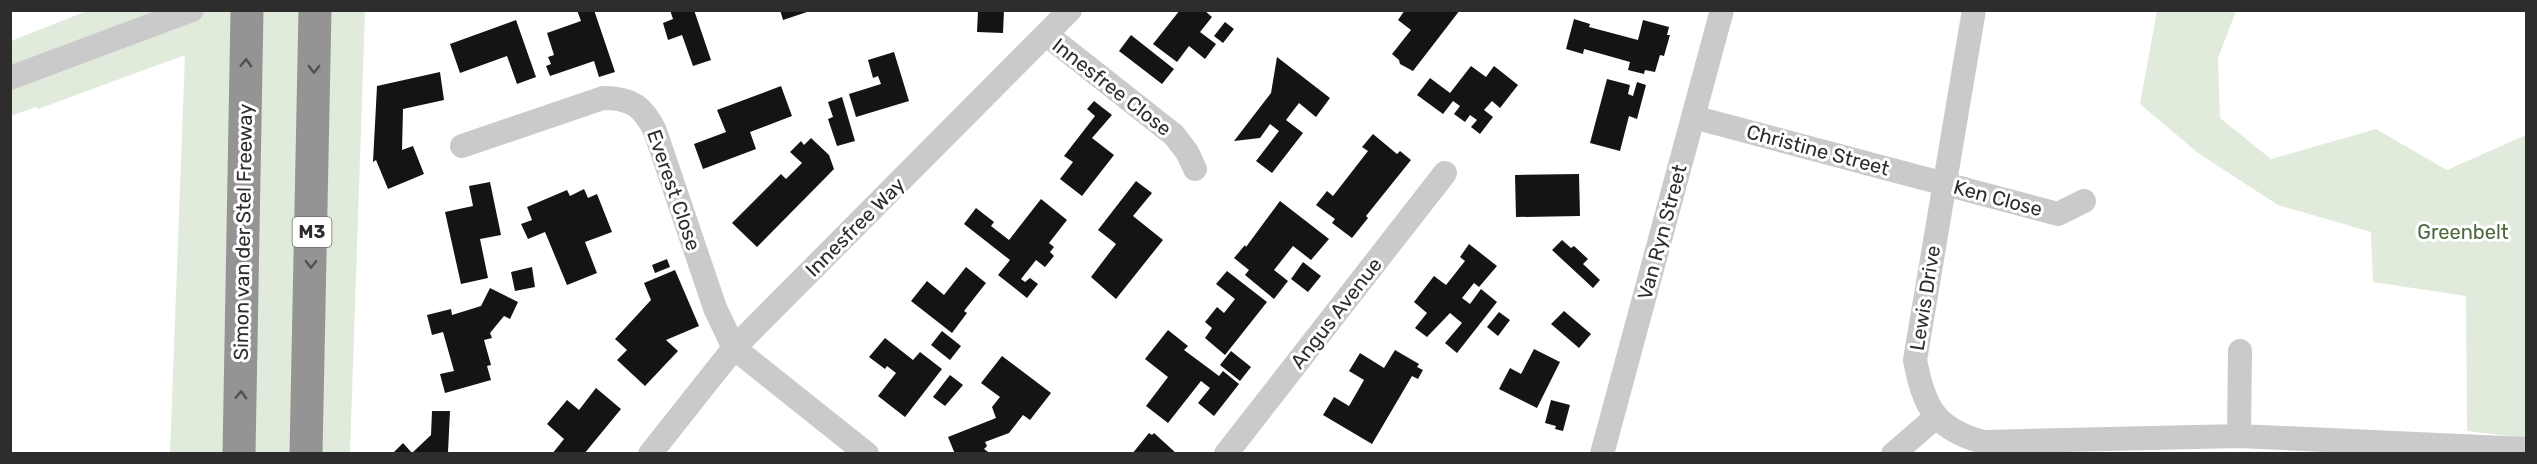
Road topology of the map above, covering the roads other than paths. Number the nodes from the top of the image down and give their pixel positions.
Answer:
1 (247, 10) edge
2 (315, 10) edge
3 (1070, 10) edge
4 (1722, 10) edge
5 (1974, 10) edge
6 (189, 12) edge
7 (1047, 35) junction
8 (10, 78) edge
9 (1693, 117) junction
10 (462, 146) dead end
11 (1195, 169) dead end
12 (1445, 173) dead end
13 (1944, 184) junction
14 (2084, 201) dead end
15 (734, 348) junction
16 (2240, 351) dead end
17 (1936, 417) junction
18 (2240, 436) junction
19 (2526, 449) edge
20 (239, 453) edge
21 (306, 453) edge
22 (650, 453) edge
23 (867, 453) edge
24 (1226, 453) edge
25 (1602, 453) edge
26 (1893, 453) edge

20 -> 1 highway, Simon van der Stel Freeway
2 -> 21 highway, M3
3 - 7 street, Innesfree Way
4 - 9 street, Van Ryn Street
5 - 13 street, Lewis Drive
6 - 8 street
7 - 11 street, Innesfree Close
7 - 15 street, Innesfree Way
9 - 13 street, Christine Street
9 - 25 street, Van Ryn Street
10 - 15 street, Everest Close
12 - 24 street, Angus Avenue
13 - 14 street, Ken Close
13 - 17 street, Lewis Drive
15 - 22 street, Innesfree Way
15 - 23 street
16 - 18 street
17 - 18 street, Lewis Drive
17 - 26 street
18 - 19 street, Lewis Drive

